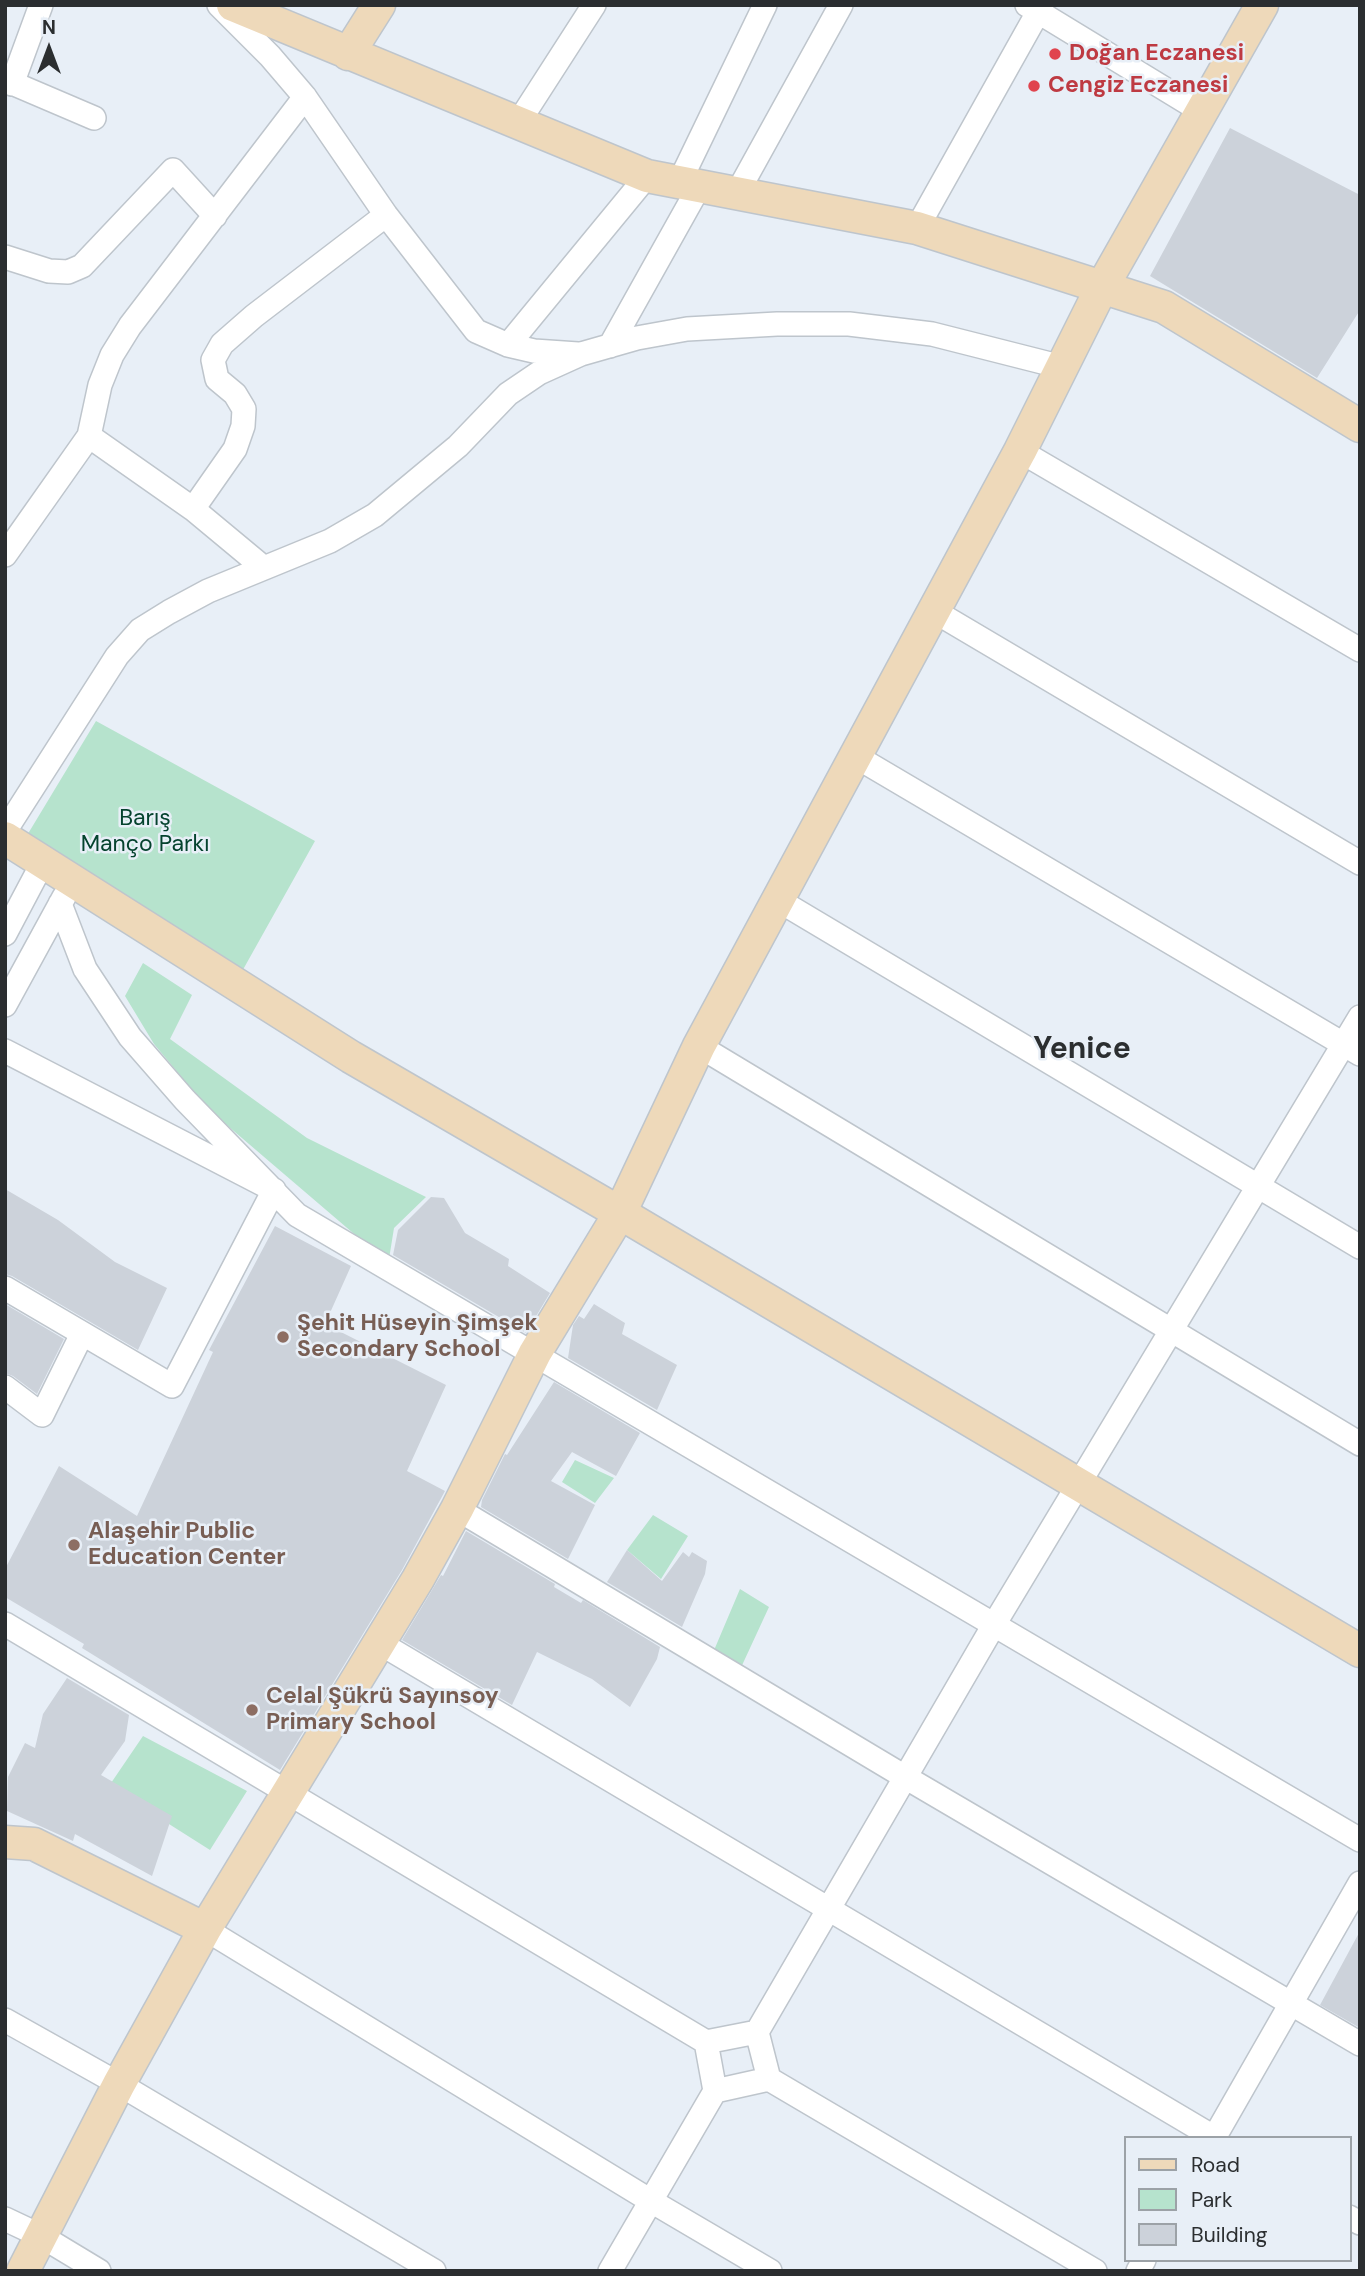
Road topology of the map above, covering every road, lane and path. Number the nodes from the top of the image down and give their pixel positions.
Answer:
1 (41, 5) edge
2 (219, 5) edge
3 (233, 5) edge
4 (379, 5) edge
5 (594, 5) edge
6 (765, 5) edge
7 (841, 5) edge
8 (1262, 5) edge
9 (1036, 8) edge
10 (348, 54) junction
11 (9, 82) edge
12 (305, 97) junction
13 (1201, 111) junction
14 (94, 118) dead end
15 (518, 124) junction
16 (647, 177) junction
17 (689, 185) junction
18 (736, 195) junction
19 (387, 215) junction
20 (215, 216) junction
21 (917, 228) junction
22 (5, 257) edge
23 (1101, 289) junction
24 (508, 345) junction
25 (610, 346) junction
26 (581, 354) junction
27 (1062, 367) junction
28 (1360, 426) edge
29 (89, 436) junction
30 (1020, 451) junction
31 (193, 509) junction
32 (5, 555) edge
33 (264, 568) junction
34 (934, 611) junction
35 (1360, 650) edge
36 (855, 756) junction
37 (5, 831) edge
38 (5, 838) edge
39 (43, 862) junction
40 (1360, 863) edge
41 (66, 893) junction
42 (778, 900) junction
43 (5, 934) edge
44 (5, 1005) edge
45 (1360, 1017) edge
46 (699, 1046) junction
47 (1352, 1049) edge
48 (5, 1051) edge
49 (1258, 1185) junction
50 (274, 1190) junction
51 (620, 1213) junction
52 (1360, 1247) edge
53 (5, 1288) edge
54 (1171, 1330) junction
55 (82, 1334) junction
56 (535, 1353) junction
57 (5, 1387) edge
58 (1360, 1444) edge
59 (1078, 1484) junction
60 (457, 1510) junction
61 (995, 1623) junction
62 (5, 1624) edge
63 (378, 1642) junction
64 (1360, 1651) edge
65 (905, 1777) junction
66 (290, 1792) junction
67 (1360, 1839) edge
68 (5, 1842) edge
69 (1360, 1883) edge
70 (828, 1909) junction
71 (205, 1928) junction
72 (1291, 2004) junction
73 (5, 2020) edge
74 (757, 2032) junction
75 (706, 2042) junction
76 (1360, 2044) edge
77 (769, 2079) junction
78 (119, 2084) junction
79 (715, 2091) junction
80 (1211, 2136) edge
81 (1215, 2136) edge
82 (651, 2201) junction
83 (5, 2219) edge
84 (41, 2236) junction
85 (23, 2271) edge
86 (99, 2271) edge
87 (434, 2271) edge
88 (610, 2271) edge
89 (770, 2271) edge
90 (1095, 2271) edge

1 - 11 street
2 - 12 street
3 - 10 street
4 - 10 street
5 - 15 street
6 - 17 street
7 - 18 street
8 - 13 street
9 - 13 street
9 - 21 street
10 - 15 street
11 - 14 street
12 - 19 street
12 - 20 street
13 - 23 street
15 - 16 street
16 - 17 street
16 - 24 street
17 - 18 street
17 - 25 street
18 - 21 street
19 - 24 street
19 - 31 street
20 - 22 street
20 - 29 street
21 - 23 street
23 - 27 street
23 - 28 street
24 - 26 street
25 - 26 street
25 - 27 street
26 - 33 street
27 - 30 street
29 - 31 street
29 - 32 street
30 - 34 street
30 - 35 street
31 - 33 street
33 - 37 street
34 - 36 street
34 - 40 street
36 - 42 street
36 - 47 street
38 - 39 street
39 - 41 street
39 - 43 street
41 - 44 street
41 - 50 street
41 - 51 street
42 - 46 street
42 - 49 street
45 - 47 street
46 - 51 street
46 - 54 street
47 - 49 street
48 - 50 street
49 - 52 street
49 - 54 street
50 - 55 street
50 - 56 street
51 - 56 street
51 - 59 street
53 - 55 street
54 - 58 street
54 - 59 street
55 - 57 street
56 - 60 street
56 - 61 street
59 - 61 street
59 - 64 street
60 - 63 street
60 - 65 street
61 - 65 street
61 - 67 street
62 - 66 street
63 - 66 street
63 - 70 street
65 - 70 street
65 - 72 street
66 - 71 street
66 - 75 street
68 - 71 street
69 - 72 street
70 - 74 street
70 - 80 street
71 - 78 street
71 - 82 street
72 - 76 street
72 - 81 street
73 - 78 street
74 - 75 street
74 - 77 street
75 - 79 street
77 - 79 street
77 - 90 street
78 - 84 street
78 - 87 street
79 - 82 street
82 - 88 street
82 - 89 street
83 - 84 street
84 - 85 street
84 - 86 street

